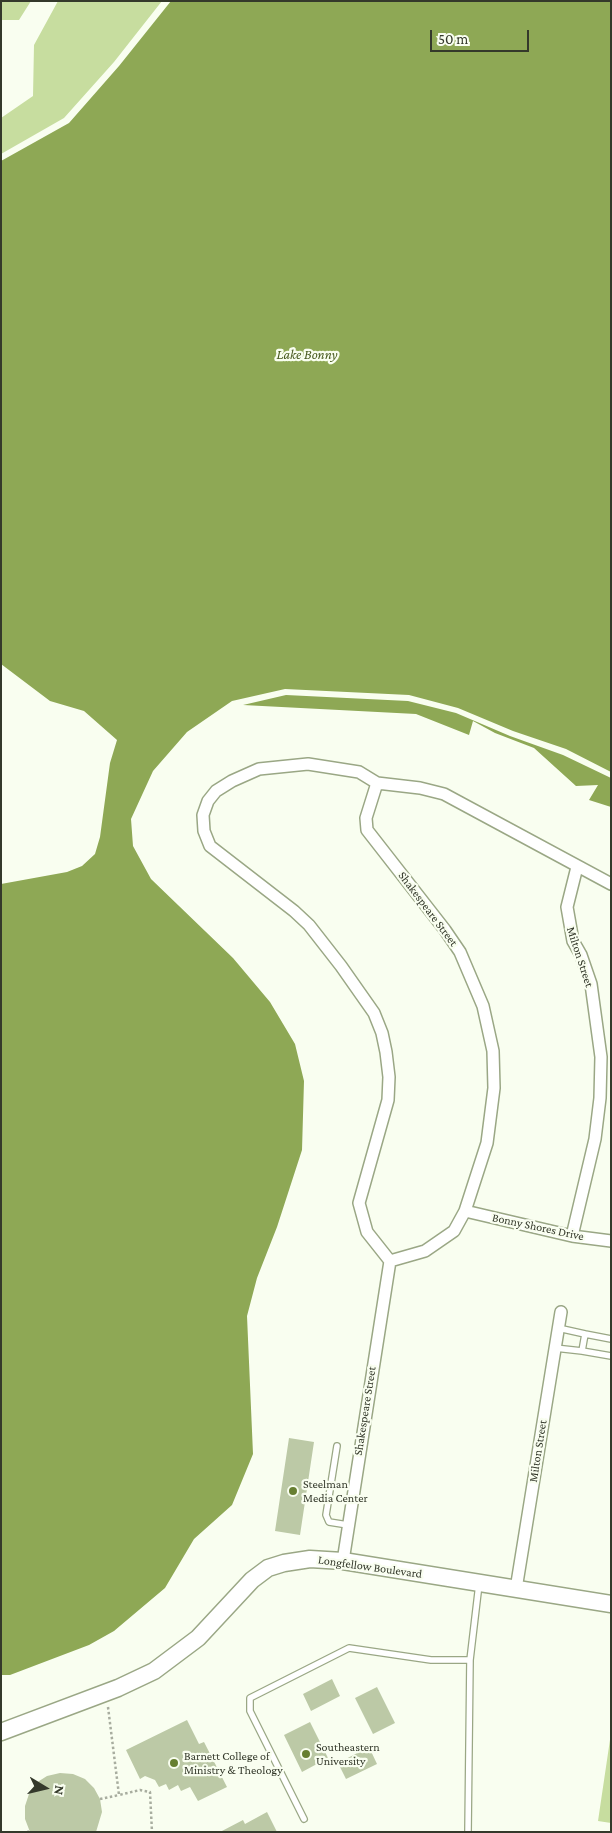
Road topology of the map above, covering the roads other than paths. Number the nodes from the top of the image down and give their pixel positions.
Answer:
1 (377, 783) junction
2 (577, 867) junction
3 (611, 884) edge
4 (465, 1211) junction
5 (572, 1236) junction
6 (611, 1241) edge
7 (390, 1261) junction
8 (560, 1312) dead end
9 (558, 1328) junction
10 (585, 1334) junction
11 (611, 1339) edge
12 (555, 1348) junction
13 (582, 1351) junction
14 (611, 1356) edge
15 (337, 1446) dead end
16 (348, 1525) junction
17 (343, 1561) junction
18 (479, 1583) junction
19 (516, 1589) junction
20 (611, 1604) edge
21 (470, 1660) junction
22 (1, 1732) edge
23 (304, 1819) dead end
24 (468, 1832) edge

1 - 2 street
1 - 4 street, Shakespeare Street
1 - 7 street
2 - 3 street
2 - 5 street, Milton Street
4 - 5 street, Bonny Shores Drive
4 - 7 street, Shakespeare Street
5 - 6 street, Bonny Shores Drive
7 - 16 street, Shakespeare Street
8 - 9 street, Milton Street
9 - 10 lane
9 - 12 street, Milton Street
10 - 11 lane
10 - 13 lane
12 - 13 lane
12 - 19 street, Milton Street
13 - 14 lane
15 - 16 lane
16 - 17 street, Shakespeare Street
17 - 18 street, Longfellow Boulevard
17 - 22 street, Longfellow Boulevard
18 - 19 street, Longfellow Boulevard
18 - 21 lane
19 - 20 street, Longfellow Boulevard
21 - 23 lane
21 - 24 lane

